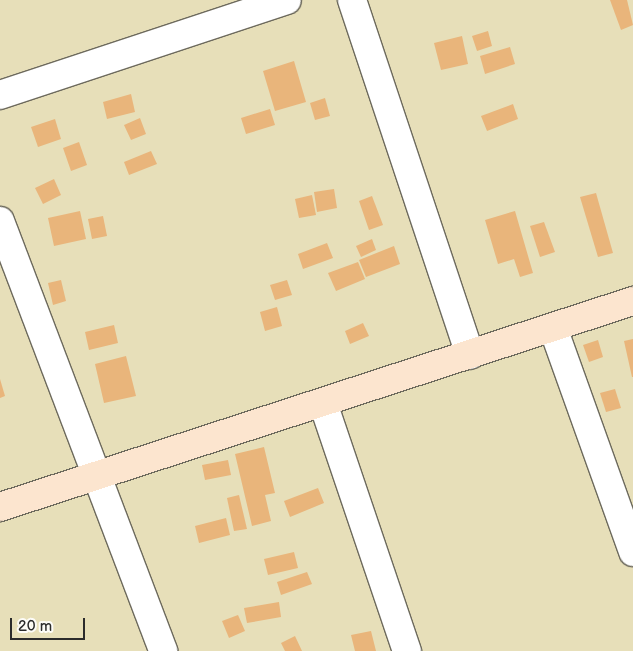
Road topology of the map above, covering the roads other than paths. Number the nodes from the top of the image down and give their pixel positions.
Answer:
1 (287, 0) edge
2 (352, 0) edge
3 (0, 95) edge
4 (0, 221) edge
5 (633, 301) edge
6 (553, 328) junction
7 (470, 355) junction
8 (323, 403) junction
9 (94, 474) junction
10 (0, 507) edge
11 (633, 552) edge
12 (163, 651) edge
13 (407, 651) edge

1 - 3 street
2 - 7 street
4 - 9 street
5 - 6 street
6 - 7 street
6 - 11 street
7 - 8 street
8 - 9 street
8 - 13 street
9 - 10 street
9 - 12 street

